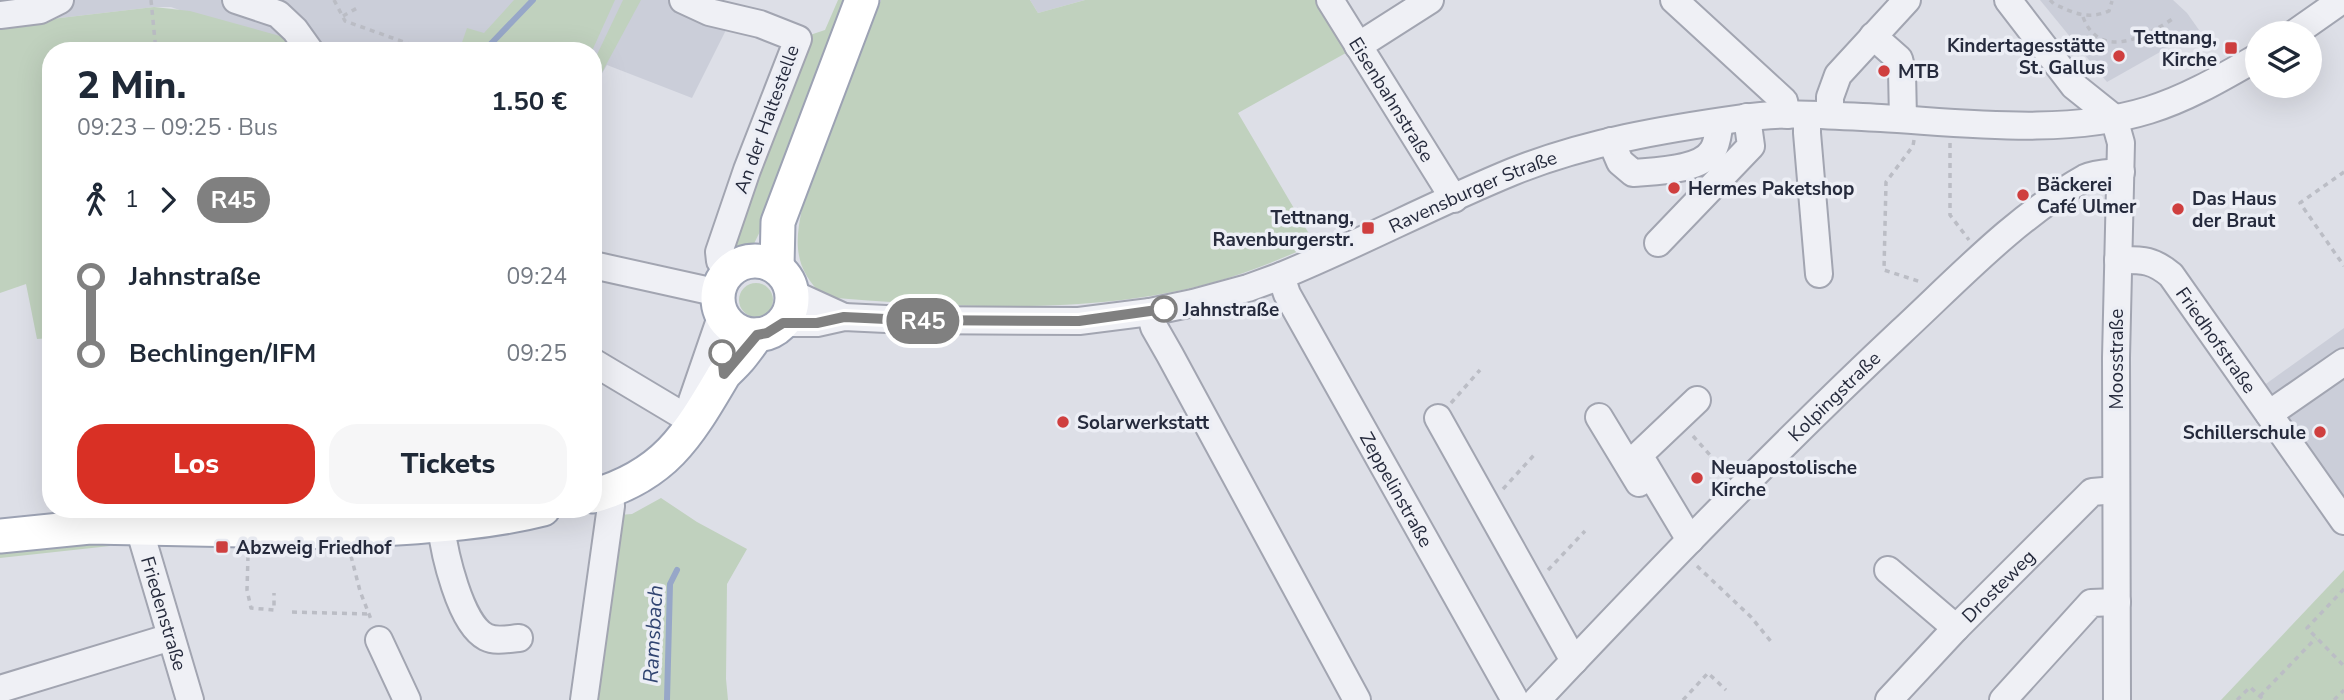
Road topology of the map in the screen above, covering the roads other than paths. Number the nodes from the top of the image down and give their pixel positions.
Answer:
1 (60, 0) edge
2 (236, 0) edge
3 (682, 0) edge
4 (862, 0) edge
5 (1329, 0) edge
6 (1430, 0) edge
7 (1674, 0) edge
8 (1906, 0) edge
9 (2007, 0) edge
10 (2342, 0) edge
11 (0, 15) edge
12 (2312, 21) edge
13 (1873, 36) junction
14 (304, 42) edge
15 (1359, 46) junction
16 (2245, 64) edge
17 (1808, 115) junction
18 (1747, 117) junction
19 (2114, 118) junction
20 (1910, 120) junction
21 (1720, 122) junction
22 (1611, 141) junction
23 (2121, 172) junction
24 (1454, 199) junction
25 (1658, 243) dead end
26 (2118, 260) junction
27 (602, 266) edge
28 (1819, 274) dead end
29 (1281, 276) junction
30 (745, 288) junction
31 (1150, 312) junction
32 (844, 317) junction
33 (770, 329) junction
34 (2344, 362) edge
35 (602, 367) edge
36 (724, 374) junction
37 (1697, 400) dead end
38 (2269, 414) junction
39 (1599, 417) dead end
40 (1438, 418) road end
41 (695, 423) junction
42 (2116, 490) junction
43 (602, 494) edge
44 (602, 495) edge
45 (498, 518) edge
46 (430, 521) edge
47 (2344, 521) edge
48 (139, 528) junction
49 (0, 536) edge
50 (1685, 545) junction
51 (1888, 570) dead end
52 (2117, 602) junction
53 (1956, 628) junction
54 (171, 637) junction
55 (519, 638) dead end
56 (379, 640) road end
57 (1574, 661) junction
58 (0, 689) edge
59 (190, 700) edge
60 (407, 700) edge
61 (584, 700) edge
62 (1357, 700) edge
63 (1516, 700) edge
64 (1536, 700) edge
65 (1889, 700) edge
66 (2003, 700) edge
67 (2117, 700) edge

1 - 11 street
2 - 14 street
3 - 30 street, An der Haltestelle
4 - 30 main road
5 - 15 street, Eisenbahnstraße
6 - 15 street
7 - 17 street
8 - 13 street
9 - 19 street
10 - 12 street
13 - 17 street
13 - 20 street
15 - 24 street, Eisenbahnstraße
16 - 19 street, Ravensburger Straße
17 - 18 street, Ravensburger Straße
17 - 20 street, Ravensburger Straße
17 - 28 street
18 - 21 street, Ravensburger Straße
18 - 25 street
19 - 20 street, Ravensburger Straße
19 - 23 street, Moosstraße
21 - 22 street, Ravensburger Straße
21 - 22 street
22 - 24 street, Ravensburger Straße
23 - 26 street, Moosstraße
23 - 50 street, Kolpingstraße
24 - 29 street, Ravensburger Straße
26 - 38 street, Friedhofstraße
26 - 42 street, Moosstraße
27 - 30 street
29 - 31 street, Ravensburger Straße
29 - 63 street, Zeppelinstraße
30 - 32 street, Ravensburger Straße
30 - 33 main road, Ravensburger Straße
30 - 33 main road
30 - 36 main road
30 - 41 street
31 - 32 street, Ravensburger Straße
31 - 62 street
32 - 33 street, Ravensburger Straße
33 - 36 main road
34 - 38 street
35 - 41 street
36 - 41 main road
37 - 50 street
38 - 47 street, Friedhofstraße
39 - 50 street
40 - 57 street
41 - 43 main road
42 - 52 street, Moosstraße
42 - 53 street, Drosteweg
44 - 61 street
45 - 46 main road
46 - 48 main road
46 - 55 street
48 - 49 main road
48 - 54 street, Friedenstraße
50 - 57 street, Kolpingstraße
51 - 53 street
52 - 66 street
52 - 67 street, Moosstraße
53 - 65 street, Drosteweg
54 - 58 street
54 - 59 street, Friedenstraße
56 - 60 street
57 - 64 street, Kolpingstraße

